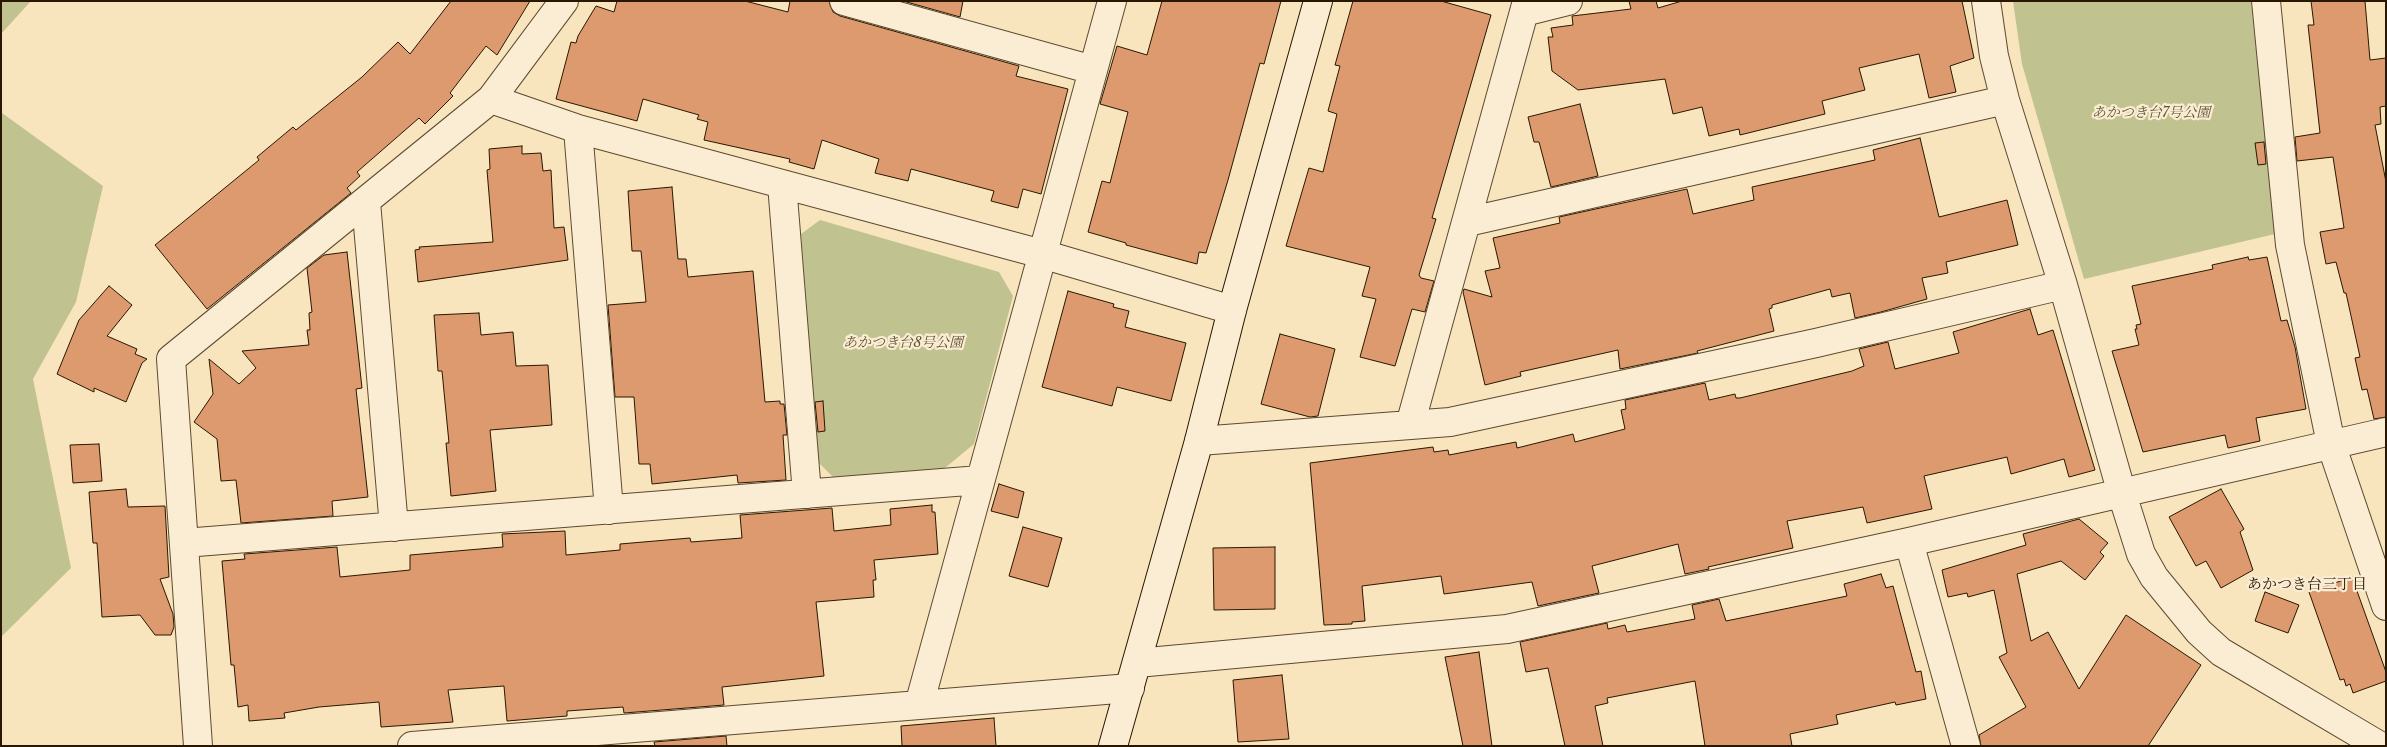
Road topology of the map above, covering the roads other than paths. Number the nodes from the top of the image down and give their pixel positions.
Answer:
1 (564, 1) edge
2 (844, 1) edge
3 (1112, 1) edge
4 (1318, 1) edge
5 (1568, 1) edge
6 (1986, 1) edge
7 (2266, 1) edge
8 (1525, 7) edge
9 (1093, 70) junction
10 (491, 99) junction
11 (2005, 100) junction
12 (578, 129) junction
13 (782, 184) junction
14 (366, 202) junction
15 (1467, 222) junction
16 (1042, 254) junction
17 (2063, 285) junction
18 (1232, 310) junction
19 (1410, 425) junction
20 (2386, 432) edge
21 (1199, 440) junction
22 (2332, 444) junction
23 (980, 480) junction
24 (807, 494) junction
25 (2122, 494) junction
26 (609, 510) junction
27 (394, 527) junction
28 (1909, 542) junction
29 (184, 543) junction
30 (2386, 606) edge
31 (1133, 676) junction
32 (919, 705) junction
33 (495, 742) edge
34 (2377, 745) edge
35 (198, 746) edge
36 (412, 746) edge
37 (1113, 746) edge
38 (1966, 746) edge

1 - 10 street
2 - 9 street
3 - 9 street
4 - 18 street
5 - 8 street
6 - 11 street
7 - 22 street
8 - 15 street
9 - 16 street
10 - 12 street
10 - 14 street
11 - 15 street
11 - 17 street
12 - 13 street
12 - 26 street
13 - 16 street
13 - 24 street
14 - 27 street
14 - 29 street
15 - 19 street
16 - 18 street
16 - 23 street
17 - 19 street
17 - 25 street
18 - 21 street
19 - 21 street
20 - 22 street
21 - 31 street
22 - 25 street
22 - 30 street
23 - 24 street
23 - 32 street
24 - 26 street
25 - 28 street
25 - 34 street
26 - 27 street
27 - 29 street
28 - 31 street
28 - 38 street
29 - 35 street
31 - 32 street
31 - 37 street
32 - 33 street
33 - 36 street

